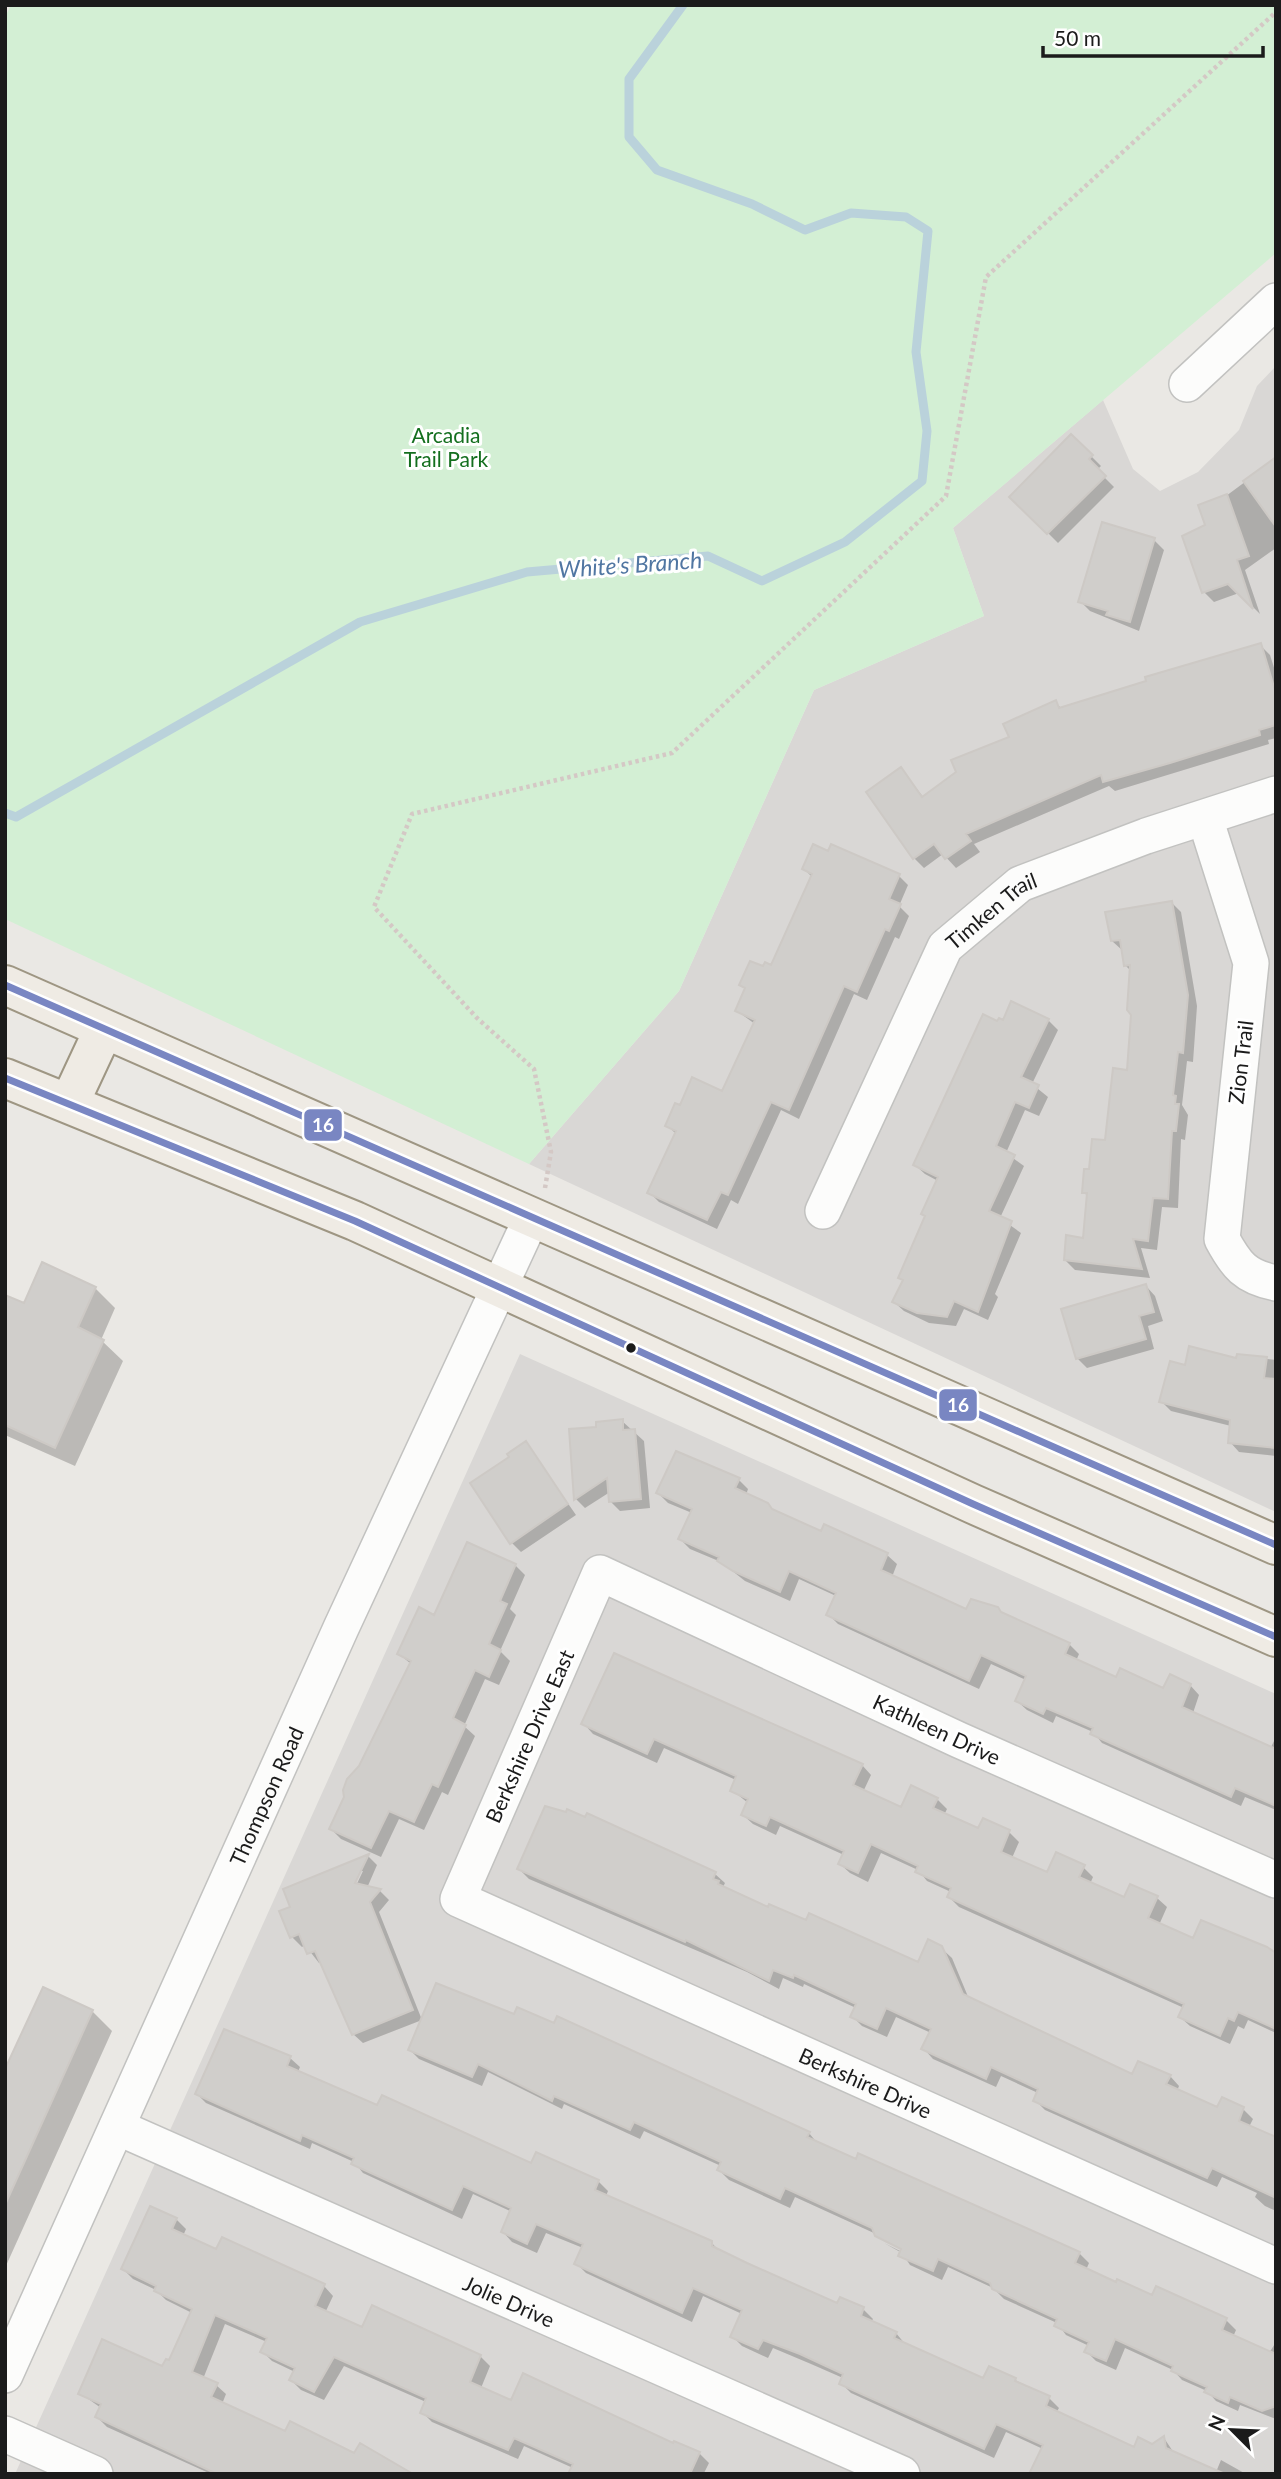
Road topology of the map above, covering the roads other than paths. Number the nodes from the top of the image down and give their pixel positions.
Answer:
1 (1276, 301) edge
2 (1187, 383) dead end
3 (1276, 794) edge
4 (1205, 818) junction
5 (5, 985) edge
6 (104, 1029) junction
7 (5, 1078) edge
8 (69, 1104) junction
9 (538, 1204) junction
10 (823, 1211) dead end
11 (1276, 1283) edge
12 (500, 1287) junction
13 (1276, 1545) edge
14 (600, 1573) joint
15 (1276, 1637) edge
16 (1276, 1880) edge
17 (458, 1899) joint
18 (117, 2127) junction
19 (1276, 2266) edge
20 (5, 2375) edge
21 (5, 2434) edge
22 (95, 2474) edge
23 (902, 2474) edge

1 - 2 street
3 - 4 street, Timken Trail
4 - 10 street, Timken Trail
4 - 11 street, Zion Trail
5 - 6 main road
6 - 8 main road
6 - 9 main road
7 - 8 main road
8 - 12 main road
9 - 12 street, Thompson Road
9 - 13 main road
12 - 15 main road
12 - 18 street, Thompson Road
14 - 16 street, Kathleen Drive
14 - 17 street, Berkshire Drive East
17 - 19 street, Berkshire Drive
18 - 20 street, Thompson Road
18 - 23 street, Jolie Drive
21 - 22 street

